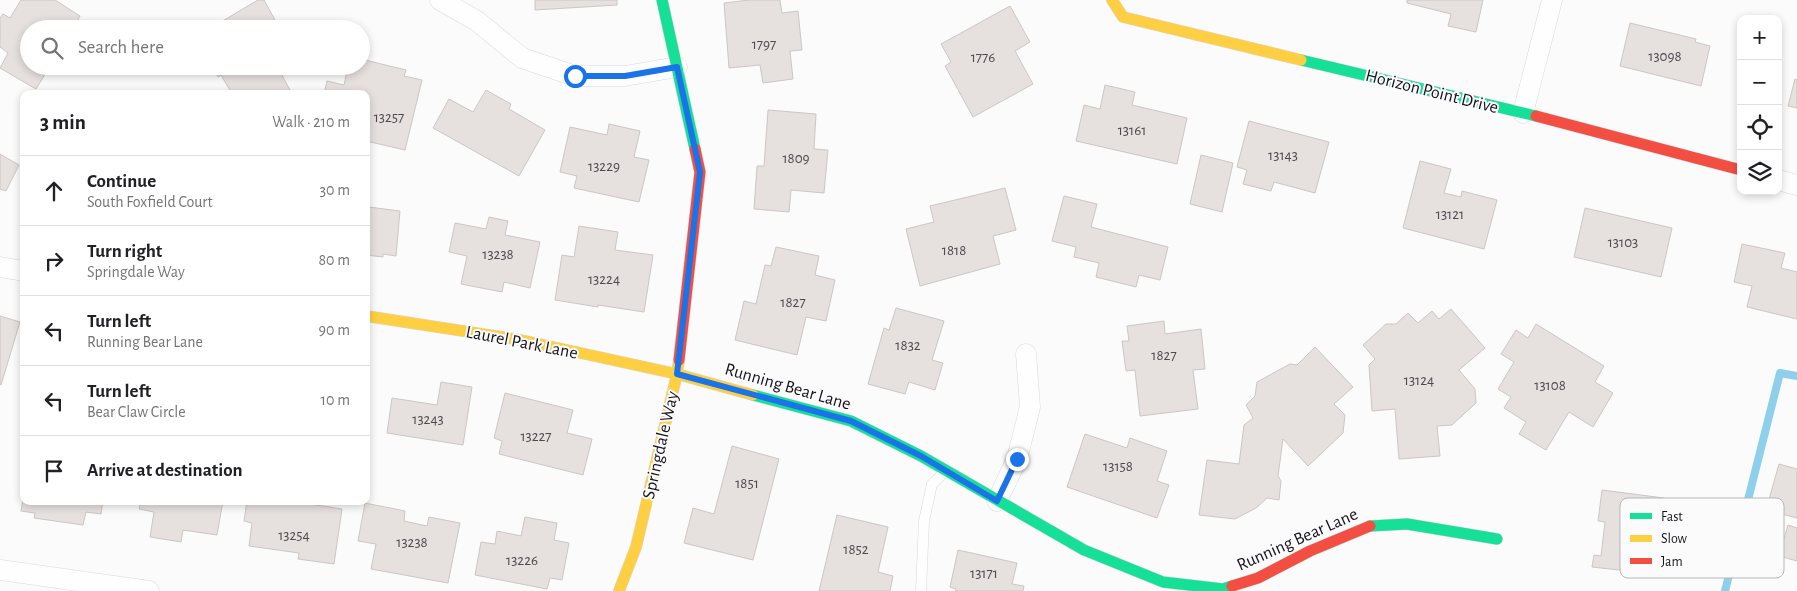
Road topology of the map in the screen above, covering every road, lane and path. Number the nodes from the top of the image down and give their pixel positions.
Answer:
1 (440, 0) edge
2 (662, 0) edge
3 (1112, 0) edge
4 (1552, 0) edge
5 (677, 67) junction
6 (1523, 113) junction
7 (1737, 169) edge
8 (1782, 181) edge
9 (1797, 185) edge
10 (0, 267) edge
11 (20, 270) edge
12 (370, 317) edge
13 (1026, 354) dead end
14 (677, 374) junction
15 (946, 471) junction
16 (997, 501) junction
17 (1497, 539) dead end
18 (0, 570) edge
19 (150, 591) edge
20 (618, 591) edge
21 (921, 591) edge

1 - 5 street
2 - 5 street, Springdale Way
3 - 6 street, Horizon Point Drive
4 - 6 street
5 - 14 street, Springdale Way
6 - 7 street, Horizon Point Drive
8 - 9 street
10 - 11 street
12 - 14 street, Laurel Park Lane
13 - 16 street
14 - 15 street, Running Bear Lane
14 - 20 street, Springdale Way
15 - 16 street, Running Bear Lane
15 - 21 lane
16 - 17 street, Running Bear Lane
18 - 19 street

